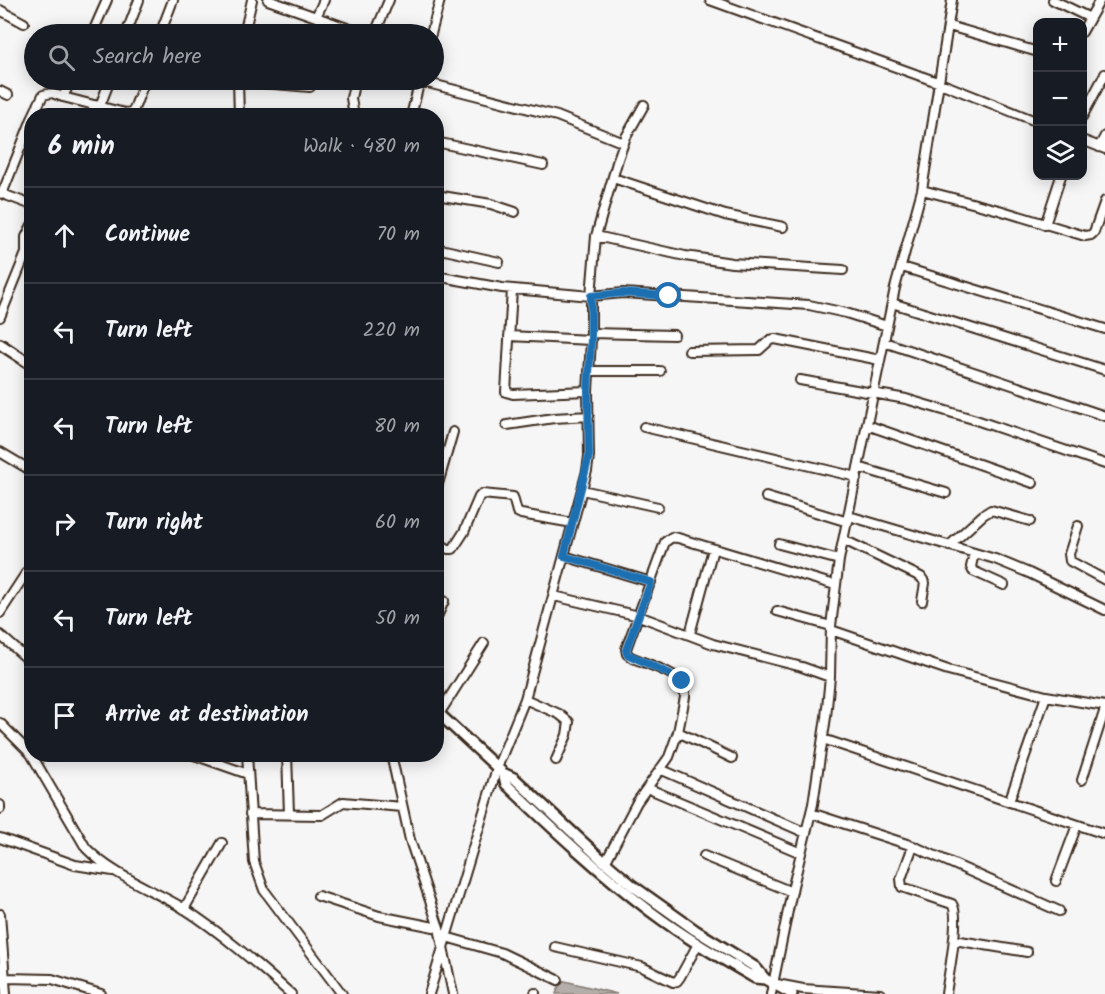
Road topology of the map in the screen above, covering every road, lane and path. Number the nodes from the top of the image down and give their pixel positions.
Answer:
1 (107, 0) edge
2 (140, 0) edge
3 (173, 0) edge
4 (252, 0) edge
5 (268, 0) edge
6 (324, 0) edge
7 (389, 0) edge
8 (440, 0) edge
9 (710, 0) edge
10 (952, 0) edge
11 (1053, 0) edge
12 (1100, 0) edge
13 (0, 10) edge
14 (316, 17) junction
15 (1090, 18) junction
16 (24, 23) dead end
17 (96, 24) edge
18 (130, 24) edge
19 (164, 24) edge
20 (246, 24) edge
21 (336, 24) edge
22 (379, 24) edge
23 (434, 24) edge
24 (1087, 24) edge
25 (949, 26) junction
26 (1033, 51) edge
27 (1105, 74) edge
28 (940, 83) junction
29 (444, 86) edge
30 (66, 90) edge
31 (105, 90) edge
32 (141, 90) edge
33 (238, 90) edge
34 (353, 90) edge
35 (418, 90) edge
36 (63, 97) junction
37 (644, 105) dead end
38 (97, 106) junction
39 (36, 108) edge
40 (105, 108) edge
41 (134, 108) edge
42 (239, 108) edge
43 (353, 108) edge
44 (413, 108) edge
45 (1087, 109) edge
46 (1033, 118) edge
47 (1105, 136) edge
48 (24, 137) edge
49 (1087, 142) edge
50 (624, 143) junction
51 (444, 144) edge
52 (1102, 148) edge
53 (543, 165) dead end
54 (613, 178) junction
55 (1060, 180) edge
56 (922, 190) junction
57 (1, 193) edge
58 (444, 196) edge
59 (1105, 201) edge
60 (24, 202) edge
61 (515, 212) dead end
62 (1045, 225) junction
63 (783, 227) dead end
64 (597, 236) junction
65 (444, 250) edge
66 (499, 262) dead end
67 (24, 266) edge
68 (902, 267) junction
69 (843, 270) dead end
70 (444, 277) edge
71 (512, 289) junction
72 (591, 296) junction
73 (892, 303) junction
74 (0, 317) edge
75 (887, 326) junction
76 (1105, 329) edge
77 (674, 335) dead end
78 (509, 336) junction
79 (591, 337) junction
80 (884, 342) junction
81 (0, 344) edge
82 (688, 351) dead end
83 (24, 360) edge
84 (880, 360) junction
85 (1105, 370) edge
86 (589, 371) junction
87 (660, 371) dead end
88 (800, 380) dead end
89 (588, 391) junction
90 (873, 394) junction
91 (589, 416) junction
92 (1105, 416) edge
93 (507, 425) dead end
94 (867, 425) junction
95 (644, 427) dead end
96 (453, 432) dead end
97 (0, 452) edge
98 (444, 463) edge
99 (1105, 464) edge
100 (24, 466) edge
101 (858, 467) junction
102 (857, 477) junction
103 (1033, 483) dead end
104 (582, 490) junction
105 (946, 493) dead end
106 (766, 496) dead end
107 (658, 507) dead end
108 (848, 519) junction
109 (1030, 521) dead end
110 (573, 523) junction
111 (1078, 526) dead end
112 (844, 540) junction
113 (779, 544) dead end
114 (444, 546) edge
115 (950, 546) junction
116 (713, 549) junction
117 (974, 553) junction
118 (564, 556) junction
119 (839, 560) junction
120 (24, 576) edge
121 (1105, 580) edge
122 (651, 582) junction
123 (835, 585) junction
124 (1004, 585) dead end
125 (554, 596) junction
126 (922, 601) dead end
127 (1105, 610) edge
128 (777, 611) dead end
129 (0, 613) edge
130 (639, 616) junction
131 (831, 628) junction
132 (690, 634) junction
133 (0, 635) edge
134 (484, 643) dead end
135 (24, 656) edge
136 (830, 677) junction
137 (1046, 696) junction
138 (525, 699) junction
139 (444, 704) edge
140 (1105, 708) edge
141 (444, 719) edge
142 (0, 723) edge
143 (678, 732) junction
144 (823, 739) junction
145 (24, 747) edge
146 (732, 758) dead end
147 (556, 760) dead end
148 (214, 762) edge
149 (247, 762) edge
150 (287, 762) edge
151 (393, 762) edge
152 (37, 764) edge
153 (660, 769) junction
154 (500, 771) junction
155 (248, 774) junction
156 (1082, 780) dead end
157 (647, 788) junction
158 (1009, 802) junction
159 (402, 807) junction
160 (811, 813) junction
161 (250, 814) junction
162 (290, 814) junction
163 (1077, 825) junction
164 (806, 833) junction
165 (1105, 834) edge
166 (0, 838) edge
167 (222, 843) dead end
168 (914, 846) junction
169 (801, 853) junction
170 (704, 856) dead end
171 (605, 862) junction
172 (118, 872) junction
173 (1056, 881) dead end
174 (792, 892) junction
175 (318, 896) dead end
176 (184, 909) junction
177 (1059, 911) dead end
178 (0, 914) edge
179 (439, 928) junction
180 (446, 937) junction
181 (954, 940) junction
182 (698, 944) junction
183 (444, 946) junction
184 (555, 947) dead end
185 (1027, 951) dead end
186 (2, 962) edge
187 (5, 978) junction
188 (558, 980) dead end
189 (769, 981) junction
190 (6, 994) edge
191 (100, 994) edge
192 (291, 994) edge
193 (342, 994) edge
194 (429, 994) edge
195 (453, 994) edge
196 (771, 994) edge
197 (792, 994) edge
198 (880, 994) edge
199 (946, 994) edge

1 - 17 street
2 - 18 street
3 - 19 street
4 - 20 street
5 - 14 street
6 - 14 street
7 - 22 street
8 - 23 street
9 - 28 street
10 - 25 street
11 - 15 street
12 - 15 street
13 - 16 street
14 - 21 street
15 - 24 street
25 - 26 street
25 - 28 street
27 - 45 street
28 - 46 street
28 - 56 street
29 - 50 street
30 - 36 street
31 - 38 street
32 - 41 street
33 - 42 street
34 - 43 street
35 - 44 street
36 - 38 street
36 - 39 street
37 - 50 street
38 - 40 street
47 - 52 street
48 - 57 street
49 - 52 street
50 - 54 street
51 - 53 street
54 - 63 street
54 - 64 street
55 - 62 street
56 - 62 street
56 - 68 street
57 - 60 street
58 - 61 street
59 - 62 street
64 - 69 street
64 - 72 street
65 - 66 street
67 - 74 street
68 - 73 street
68 - 76 street
70 - 71 street
71 - 72 street
71 - 78 street
72 - 75 street
72 - 79 street
73 - 75 street
73 - 85 street
75 - 80 street
77 - 79 street
78 - 79 street
78 - 89 street
79 - 86 street
80 - 84 street
80 - 92 street
81 - 83 street
82 - 84 street
84 - 90 street
86 - 87 street
86 - 89 street
88 - 90 street
89 - 91 street
90 - 94 street
90 - 99 street
91 - 93 street
91 - 104 street
94 - 101 street
94 - 103 street
95 - 102 street
96 - 98 street
97 - 100 street
101 - 102 street
101 - 105 street
102 - 108 street
104 - 107 street
104 - 110 street
106 - 108 street
108 - 112 street
108 - 115 street
109 - 115 street
110 - 114 street
110 - 118 street
111 - 121 street
112 - 119 street
112 - 126 street
113 - 119 street
115 - 117 street
116 - 122 street
116 - 123 street
116 - 132 street
117 - 124 street
117 - 127 street
118 - 122 street
118 - 125 street
119 - 123 street
120 - 129 street
122 - 130 street
123 - 131 street
125 - 130 street
125 - 138 street
128 - 131 street
130 - 132 street
130 - 143 street
131 - 136 street
131 - 137 street
132 - 136 street
133 - 135 street
134 - 139 street
136 - 144 street
137 - 140 street
137 - 158 street
138 - 147 street
138 - 154 street
140 - 156 street
141 - 154 street
142 - 145 street
143 - 146 street
143 - 153 street
144 - 158 street
144 - 160 street
148 - 155 street
149 - 155 street
150 - 162 street
151 - 159 street
152 - 172 street
153 - 157 street
153 - 164 street
154 - 171 street
154 - 180 street
154 - 182 street
155 - 161 street
157 - 169 street
157 - 171 street
158 - 163 street
159 - 162 street
159 - 179 street
160 - 164 street
160 - 168 street
161 - 162 street
161 - 193 street
163 - 165 street
163 - 173 street
164 - 169 street
166 - 172 street
167 - 176 street
168 - 177 street
168 - 181 street
169 - 174 street
170 - 174 street
171 - 189 street
172 - 176 street
174 - 189 street
175 - 179 street
176 - 192 street
178 - 186 street
179 - 183 street
180 - 183 street
180 - 188 street
181 - 185 street
181 - 199 street
182 - 184 street
182 - 189 street
183 - 194 street
183 - 195 street
186 - 187 street
187 - 190 street
187 - 191 street
189 - 196 street
189 - 197 street
189 - 198 street

